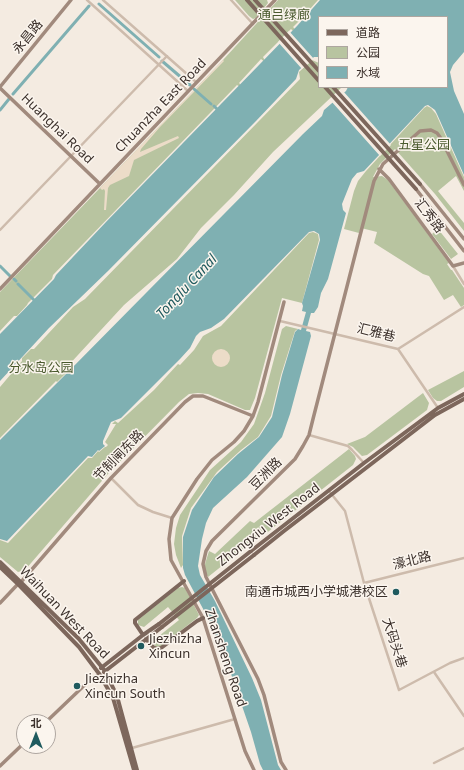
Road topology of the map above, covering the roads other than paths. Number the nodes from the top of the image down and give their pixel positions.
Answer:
1 (71, 0) edge
2 (87, 0) edge
3 (104, 0) edge
4 (231, 0) edge
5 (247, 0) edge
6 (255, 0) edge
7 (273, 1) edge
8 (253, 24) junction
9 (167, 56) junction
10 (159, 65) junction
11 (318, 70) edge
12 (318, 80) edge
13 (196, 82) junction
14 (0, 88) edge
15 (325, 88) edge
16 (334, 88) edge
17 (188, 92) junction
18 (71, 156) junction
19 (379, 169) junction
20 (100, 184) junction
21 (420, 184) joint
22 (464, 186) edge
23 (416, 189) joint
24 (0, 230) edge
25 (464, 239) edge
26 (464, 251) edge
27 (464, 263) edge
28 (453, 266) junction
29 (464, 284) edge
30 (0, 288) edge
31 (284, 302) dead end
32 (464, 307) edge
33 (280, 320) junction
34 (335, 334) junction
35 (398, 349) junction
36 (464, 394) edge
37 (464, 399) edge
38 (438, 408) junction
39 (253, 416) junction
40 (309, 434) junction
41 (364, 464) junction
42 (111, 478) junction
43 (330, 492) junction
44 (172, 518) junction
45 (464, 558) edge
46 (1, 564) edge
47 (184, 581) junction
48 (19, 583) junction
49 (364, 583) junction
50 (0, 603) edge
51 (203, 618) junction
52 (144, 637) junction
53 (464, 658) edge
54 (102, 667) junction
55 (105, 671) junction
56 (434, 672) junction
57 (99, 673) junction
58 (91, 679) joint
59 (54, 714) edge
60 (464, 716) edge
61 (235, 719) junction
62 (131, 748) junction
63 (464, 748) edge
64 (16, 751) edge
65 (434, 763) dead end
66 (0, 766) edge
67 (134, 770) edge
68 (137, 770) edge
69 (254, 770) edge
70 (286, 770) edge

1 - 14 street, 永昌路
2 - 10 street
3 - 9 street
4 - 8 street
5 - 12 main road, bridge
6 - 11 main road, bridge
7 - 8 street, Chuanzha East Road
8 - 13 street, Chuanzha East Road
9 - 10 street
9 - 13 street
10 - 17 street
10 - 18 street
13 - 17 street, Chuanzha East Road
14 - 18 street, Huanghai Road
15 - 23 main road, bridge
16 - 21 main road, bridge
17 - 20 street, Chuanzha East Road
18 - 20 street, Huanghai Road
18 - 24 street
19 - 22 street
19 - 28 street, 汇秀路
19 - 34 street, 豆洲路
20 - 30 street, Chuanzha East Road
21 - 25 street
23 - 26 street
27 - 28 street
28 - 29 street
31 - 33 street, Zhansheng Road
32 - 35 street
33 - 34 street, 汇雅巷
33 - 39 street, Zhansheng Road
34 - 35 street, 汇雅巷
34 - 40 street, 豆洲路
35 - 38 street, 汇雅巷
36 - 38 main road, Zhongxiu West Road
37 - 43 main road, Zhongxiu West Road
38 - 41 main road, Zhongxiu West Road
39 - 42 street, 节制闸东路
39 - 44 street, Zhansheng Road
40 - 41 street
40 - 70 street, 豆洲路
41 - 43 main road, Zhongxiu West Road
42 - 44 street
42 - 48 street, 节制闸东路
43 - 49 street, 大码头巷
43 - 52 main road, Zhongxiu West Road, bridge
44 - 47 street, Zhansheng Road
45 - 49 street, 濠北路
46 - 48 main road, Waihuan West Road
47 - 51 street, Zhansheng Road
47 - 52 main road
48 - 50 street, 节制闸东路
48 - 54 main road, Waihuan West Road
48 - 57 main road, Waihuan West Road
49 - 56 street, 大码头巷
51 - 52 main road
51 - 61 street, Zhansheng Road
52 - 54 main road, Zhongxiu West Road
52 - 55 main road, Zhongxiu West Road
53 - 56 street, 大码头巷
54 - 55 main road, Waihuan West Road
54 - 57 main road, Zhongxiu West Road
55 - 57 main road, Zhongxiu West Road
55 - 62 main road, Waihuan West Road
56 - 60 street
57 - 58 main road, Waihuan West Road
57 - 67 main road, Waihuan West Road
58 - 59 street
61 - 62 street
61 - 69 street, Zhansheng Road
62 - 68 main road, Waihuan West Road
63 - 65 street
64 - 66 street

